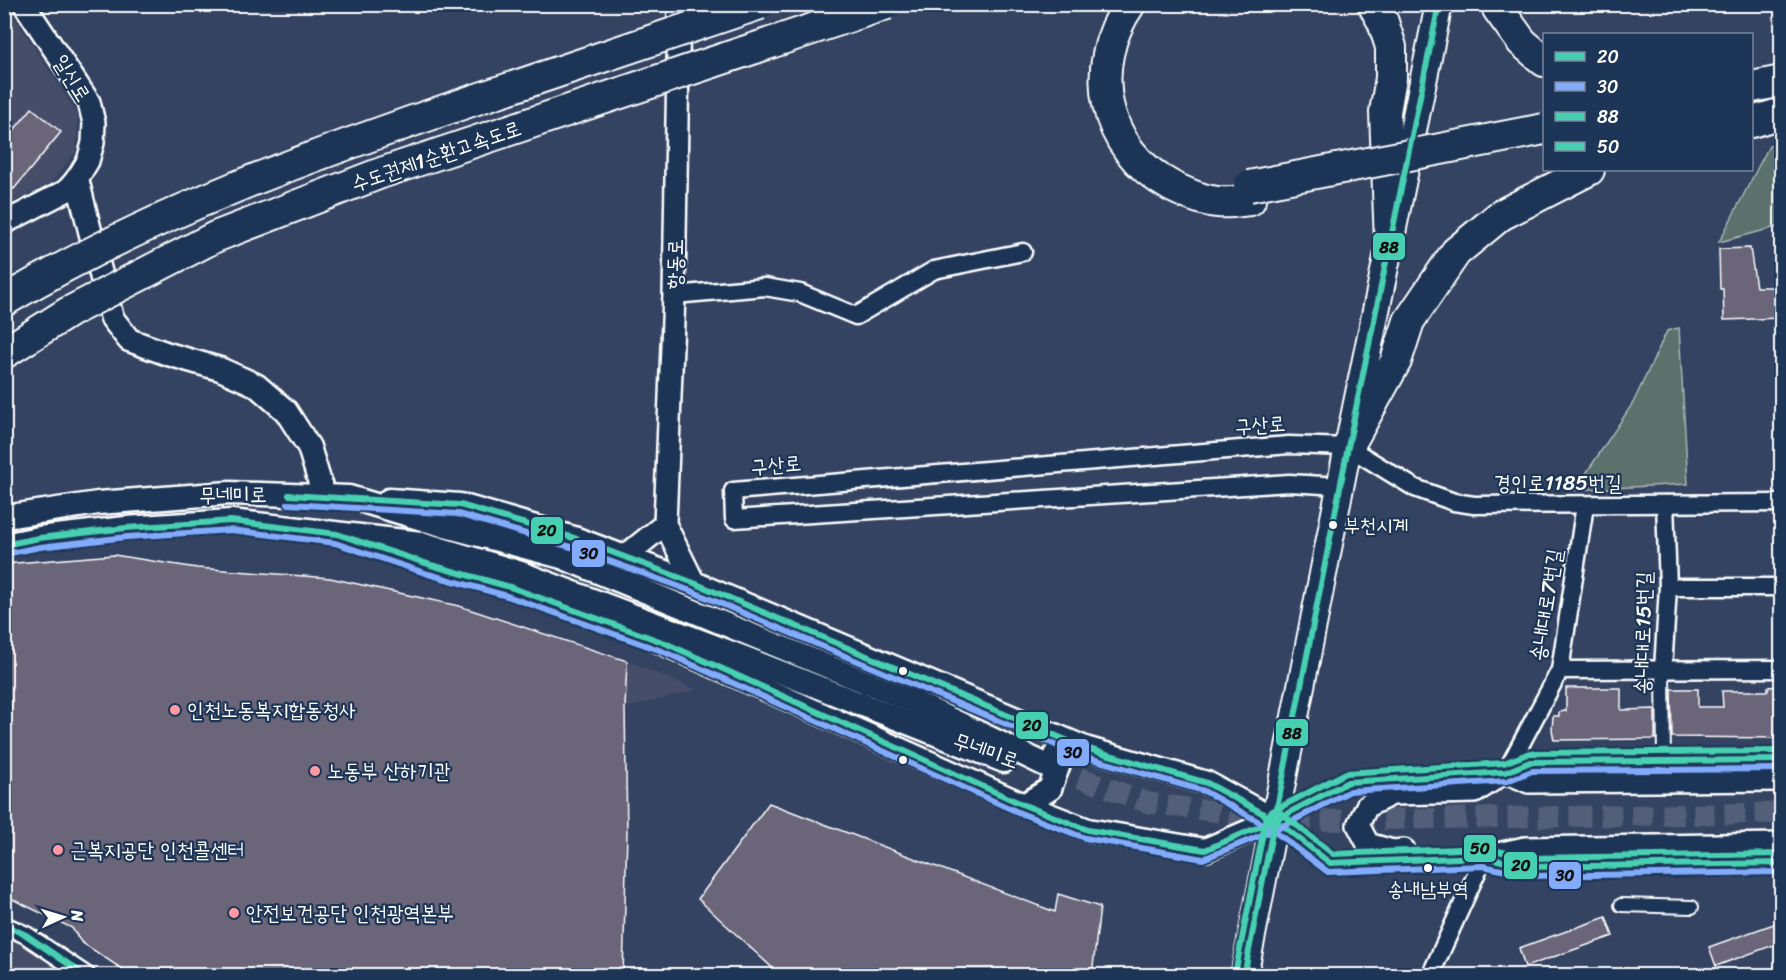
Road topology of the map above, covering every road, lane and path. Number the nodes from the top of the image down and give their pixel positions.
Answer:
1 (24, 4) edge
2 (679, 4) edge
3 (760, 4) edge
4 (887, 4) edge
5 (1130, 4) edge
6 (1149, 4) edge
7 (1373, 4) edge
8 (1439, 4) edge
9 (1497, 4) edge
10 (1543, 59) edge
11 (1782, 72) edge
12 (1753, 75) edge
13 (1782, 81) edge
14 (1753, 87) edge
15 (1782, 104) edge
16 (1753, 109) edge
17 (1782, 113) edge
18 (1753, 122) edge
19 (1543, 129) edge
20 (1543, 144) edge
21 (1587, 171) edge
22 (77, 179) junction
23 (1250, 193) junction
24 (4, 223) edge
25 (1390, 243) junction
26 (1023, 252) dead end
27 (675, 295) junction
28 (4, 301) edge
29 (4, 353) edge
30 (1348, 447) junction
31 (1340, 486) junction
32 (324, 496) junction
33 (349, 497) junction
34 (1782, 503) edge
35 (1665, 504) junction
36 (1585, 505) junction
37 (4, 517) edge
38 (665, 524) junction
39 (337, 534) junction
40 (4, 545) edge
41 (624, 557) junction
42 (694, 583) junction
43 (1782, 586) edge
44 (1668, 587) junction
45 (1782, 669) edge
46 (1560, 670) junction
47 (1663, 670) junction
48 (1038, 728) junction
49 (1782, 760) edge
50 (1664, 762) junction
51 (1506, 772) junction
52 (1782, 780) edge
53 (1024, 805) junction
54 (1275, 820) junction
55 (1782, 844) edge
56 (1484, 857) junction
57 (1782, 863) edge
58 (1621, 905) dead end
59 (1692, 907) dead end
60 (4, 925) edge
61 (87, 975) edge
62 (1244, 975) edge
63 (1432, 975) edge

1 - 22 street, 일신로
2 - 27 street, 항동로
3 - 28 highway, 수도권제1순환고속도로, bridge
4 - 29 highway, 수도권제1순환고속도로, bridge
5 - 23 highway
6 - 23 highway
7 - 25 highway
8 - 25 main road
9 - 10 highway
11 - 12 highway
13 - 14 highway
15 - 16 highway
17 - 18 highway
19 - 23 highway, bridge
20 - 23 highway
21 - 30 highway
22 - 24 street, 일신로
22 - 32 main road
25 - 30 main road
26 - 27 street
27 - 38 street, 항동로
30 - 31 main road
30 - 31 street, 구산로
30 - 36 street, 경인로1185번길
31 - 54 main road
32 - 33 main road, 무네미로
32 - 37 main road, 무네미로
33 - 39 main road, 무네미로
33 - 41 main road
34 - 35 street, 경인로1185번길
35 - 36 street, 경인로1185번길
35 - 44 street, 송내대로15번길
36 - 46 street, 송내대로7번길
38 - 41 street
38 - 42 street, 항동로
39 - 40 main road, 무네미로
39 - 53 main road
41 - 42 main road
42 - 48 main road
43 - 44 street
44 - 47 street, 송내대로15번길
45 - 47 street
46 - 47 street
46 - 51 street, 송내대로7번길
47 - 50 street, 송내대로15번길
48 - 53 main road
48 - 54 main road
49 - 50 street
50 - 51 street
51 - 52 street
51 - 54 street
51 - 56 street
53 - 54 main road
54 - 56 street
54 - 62 main road
55 - 56 street
56 - 57 street
56 - 63 street
58 - 59 street
60 - 61 street

